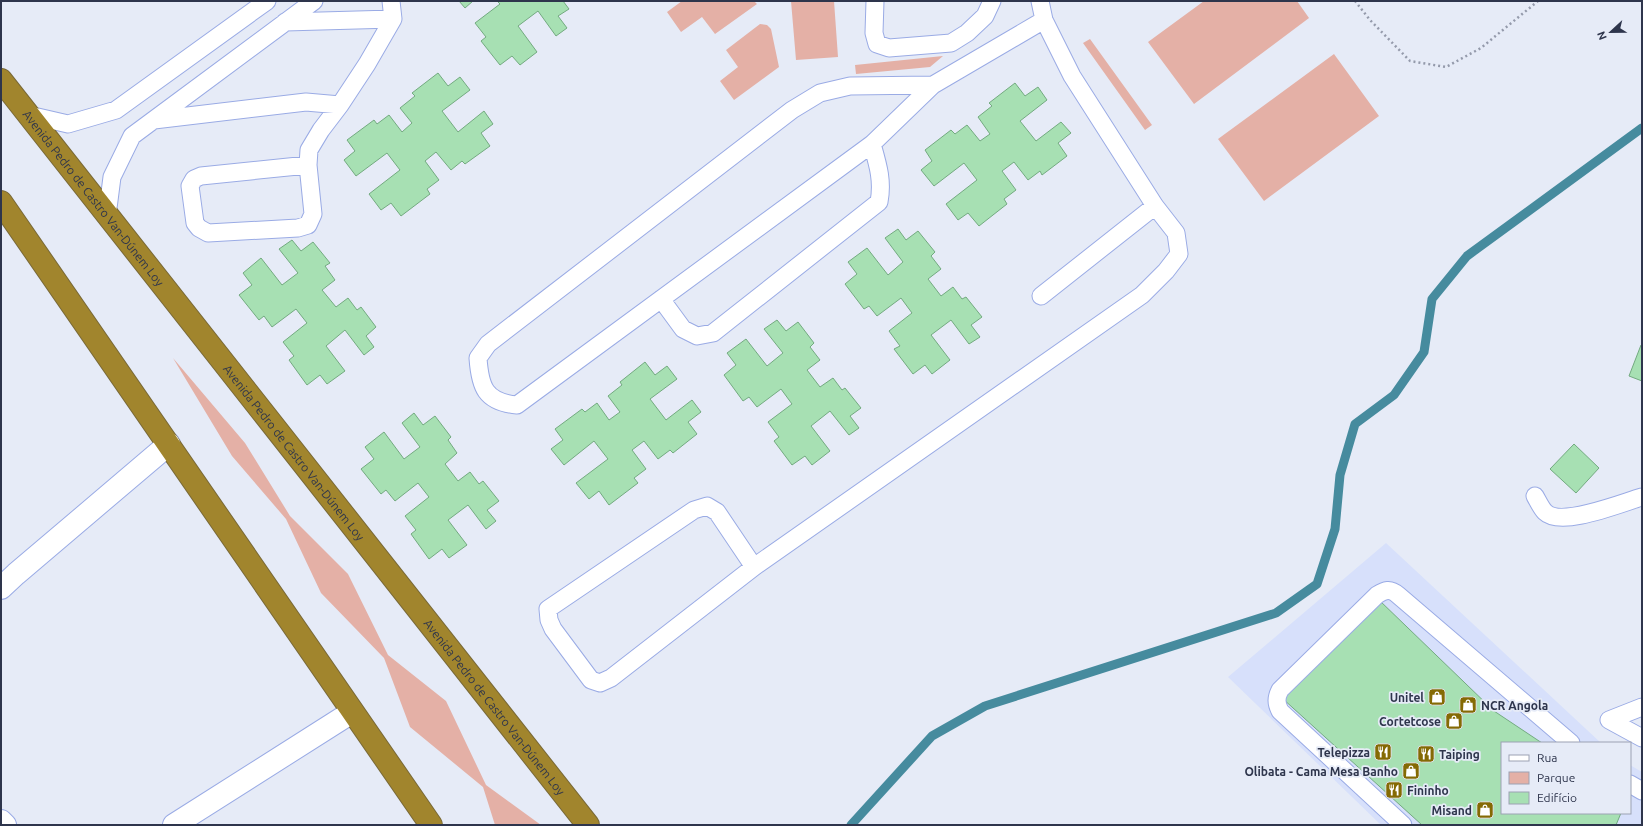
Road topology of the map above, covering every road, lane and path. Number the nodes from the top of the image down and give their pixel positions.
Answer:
1 (267, 1) edge
2 (314, 1) edge
3 (391, 1) edge
4 (875, 1) edge
5 (992, 1) edge
6 (1040, 1) edge
7 (1355, 1) edge
8 (1538, 1) edge
9 (393, 19) junction
10 (1044, 20) junction
11 (285, 22) junction
12 (1, 80) edge
13 (933, 85) junction
14 (340, 105) junction
15 (29, 115) junction
16 (154, 120) junction
17 (872, 144) junction
18 (308, 165) junction
19 (1, 202) edge
20 (1156, 206) junction
21 (107, 216) junction
22 (1041, 296) dead end
23 (661, 299) junction
24 (169, 444) junction
25 (1535, 496) dead end
26 (1642, 496) edge
27 (754, 567) junction
28 (1, 588) edge
29 (1642, 707) edge
30 (352, 712) junction
31 (1642, 738) edge
32 (1570, 742) edge
33 (1631, 785) edge
34 (1642, 791) edge
35 (1, 821) edge
36 (5, 825) edge
37 (174, 825) edge
38 (431, 825) edge
39 (588, 825) edge
40 (1403, 825) edge

1 - 15 lane
2 - 11 lane
3 - 9 lane
4 - 5 lane
6 - 10 lane
7 - 8 path
9 - 11 lane
9 - 14 lane
10 - 13 lane
10 - 20 lane
11 - 16 lane
12 - 15 highway, Avenida Pedro de Castro Van-Dúnem Loy
13 - 17 lane
13 - 23 lane
14 - 16 lane
14 - 18 lane
15 - 21 highway, Avenida Pedro de Castro Van-Dúnem Loy
16 - 21 lane
17 - 23 lane
17 - 23 lane
18 - 18 lane
19 - 24 highway
20 - 22 lane
20 - 27 lane
21 - 39 highway, Avenida Pedro de Castro Van-Dúnem Loy
24 - 28 street
24 - 30 highway
25 - 26 lane
27 - 27 lane
29 - 31 lane
30 - 37 street
30 - 38 highway
32 - 40 lane
33 - 34 lane
35 - 36 street

